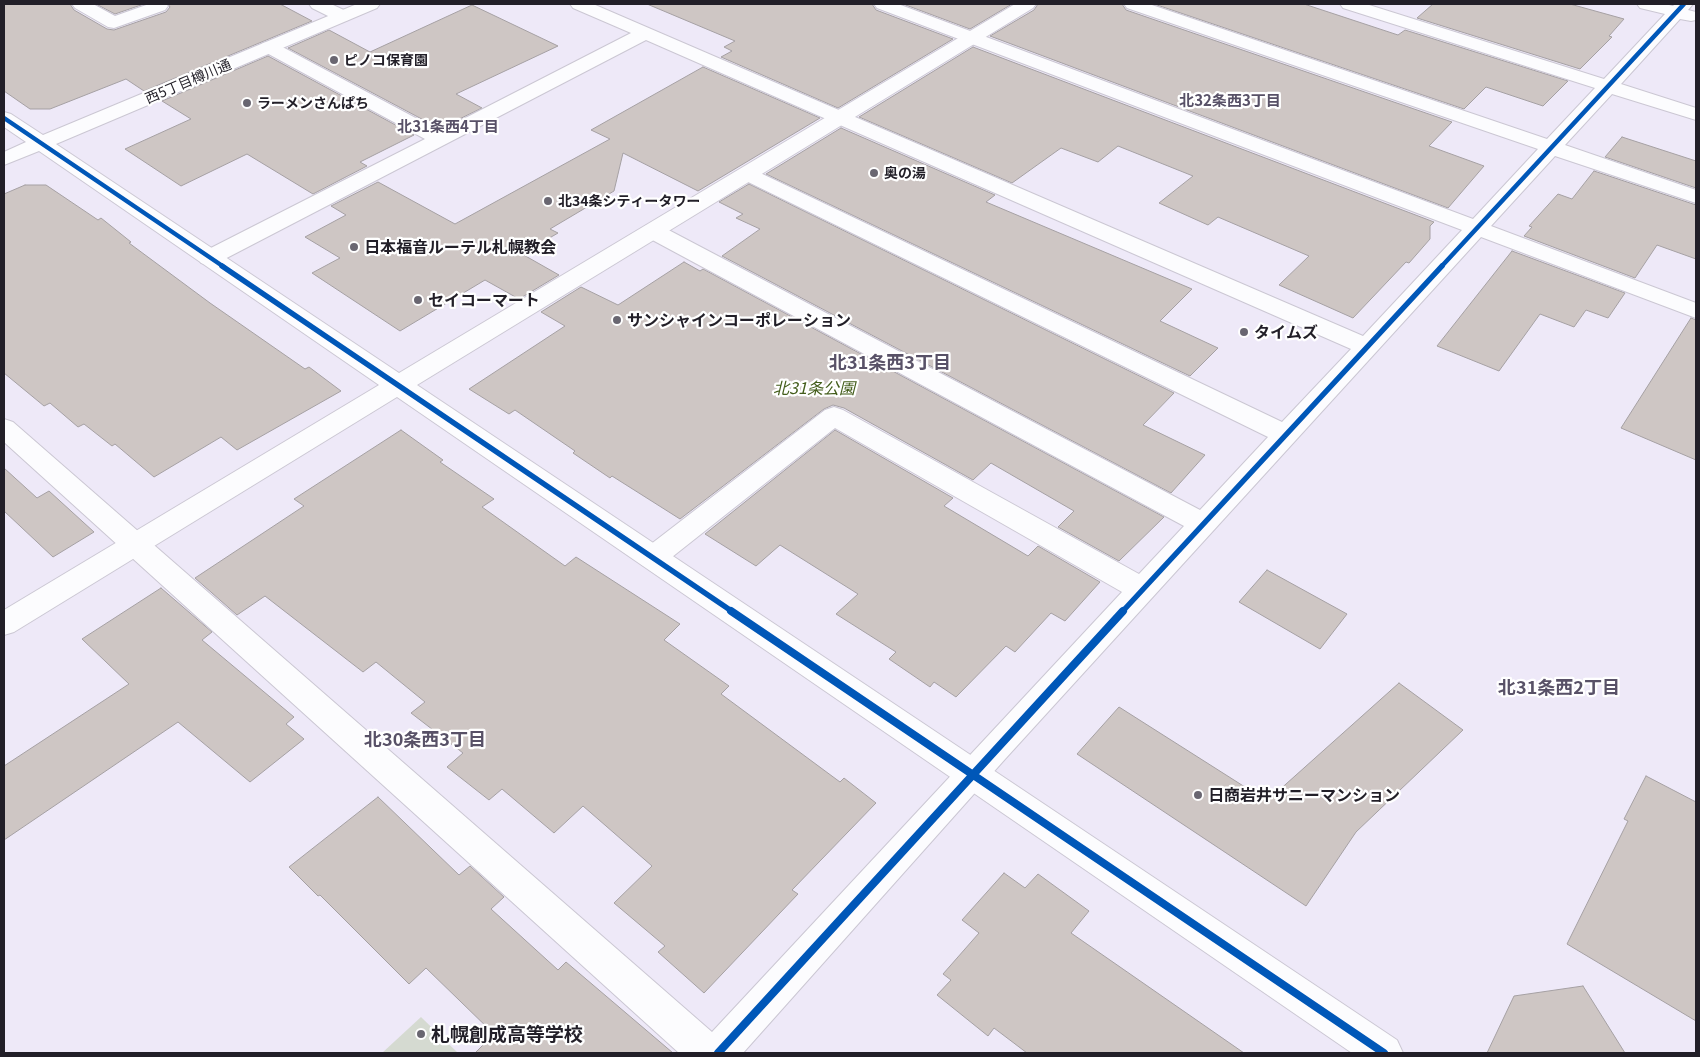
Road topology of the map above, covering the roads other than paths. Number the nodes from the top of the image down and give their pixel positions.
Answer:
1 (81, 4) edge
2 (318, 4) edge
3 (371, 4) edge
4 (579, 4) edge
5 (883, 4) edge
6 (1027, 4) edge
7 (1133, 4) edge
8 (1349, 4) edge
9 (1646, 4) edge
10 (159, 6) dead end
11 (1685, 11) edge
12 (342, 16) junction
13 (645, 32) junction
14 (972, 38) junction
15 (269, 47) junction
16 (1608, 86) junction
17 (1696, 114) edge
18 (4, 118) edge
19 (839, 118) junction
20 (438, 138) junction
21 (41, 143) junction
22 (1552, 148) junction
23 (4, 159) edge
24 (747, 174) junction
25 (1696, 197) edge
26 (1477, 228) junction
27 (653, 231) junction
28 (209, 258) junction
29 (1696, 311) edge
30 (1368, 347) junction
31 (397, 386) junction
32 (4, 428) edge
33 (1286, 434) junction
34 (1204, 524) junction
35 (135, 544) junction
36 (652, 558) junction
37 (1143, 590) junction
38 (4, 624) edge
39 (972, 775) junction
40 (707, 1053) edge
41 (718, 1053) edge
42 (1384, 1053) edge

1 - 10 street
2 - 12 street
3 - 12 street, 西5丁目樽川通
4 - 13 street
5 - 14 street
6 - 14 street
7 - 22 street
8 - 16 street
9 - 11 street
11 - 16 street
12 - 15 street, 西5丁目樽川通
13 - 19 street
13 - 20 street
14 - 19 street
14 - 26 street
15 - 20 street
15 - 21 street, 西5丁目樽川通
16 - 17 street
16 - 22 street
18 - 21 street
19 - 24 street
19 - 30 street
20 - 28 street
21 - 23 street, 西5丁目樽川通
21 - 28 street
22 - 25 street
22 - 26 street
24 - 27 street
24 - 33 street
26 - 29 street
26 - 30 street
27 - 31 street
27 - 34 street
28 - 31 street
30 - 33 street
31 - 35 street
31 - 36 street
32 - 35 street
33 - 34 street
34 - 37 street
35 - 38 street
35 - 40 street
36 - 37 street
36 - 39 street
37 - 39 street
39 - 41 street
39 - 42 street

